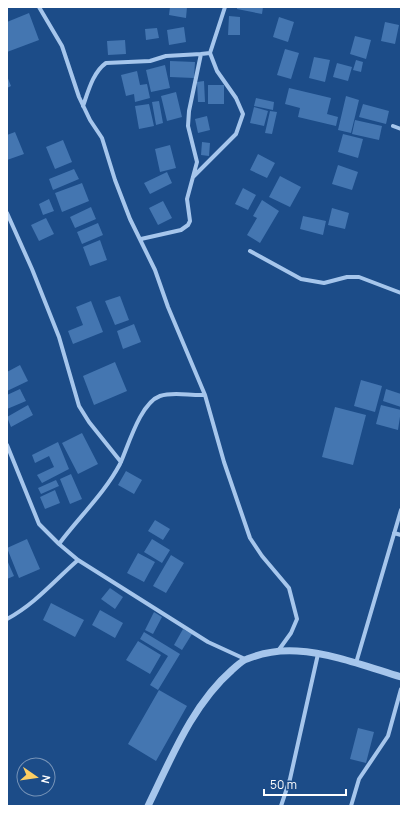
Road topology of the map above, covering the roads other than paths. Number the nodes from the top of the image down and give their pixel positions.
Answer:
1 (38, 7) edge
2 (225, 7) edge
3 (210, 53) junction
4 (201, 54) junction
5 (83, 106) junction
6 (393, 126) dead end
7 (401, 129) edge
8 (193, 177) junction
9 (7, 213) edge
10 (141, 240) junction
11 (250, 251) dead end
12 (401, 293) edge
13 (205, 395) junction
14 (7, 445) edge
15 (120, 462) junction
16 (401, 510) edge
17 (394, 533) junction
18 (401, 535) edge
19 (59, 544) junction
20 (78, 560) junction
21 (7, 619) edge
22 (277, 651) junction
23 (318, 654) junction
24 (245, 659) junction
25 (356, 664) junction
26 (401, 677) edge
27 (401, 689) edge
28 (148, 806) edge
29 (281, 806) edge
30 (351, 806) edge

1 - 5 street
2 - 3 street
3 - 4 street
3 - 8 street
4 - 5 street
4 - 8 street
5 - 10 street
6 - 7 street
8 - 10 street
9 - 15 street
10 - 13 street
11 - 12 street
13 - 15 street
13 - 22 street
14 - 19 street
15 - 19 street
16 - 17 street
17 - 18 street
17 - 25 street
19 - 20 street
20 - 21 street
20 - 24 street
22 - 23 street
22 - 24 street
23 - 25 street
23 - 29 street
24 - 28 street
25 - 26 street
27 - 30 street

